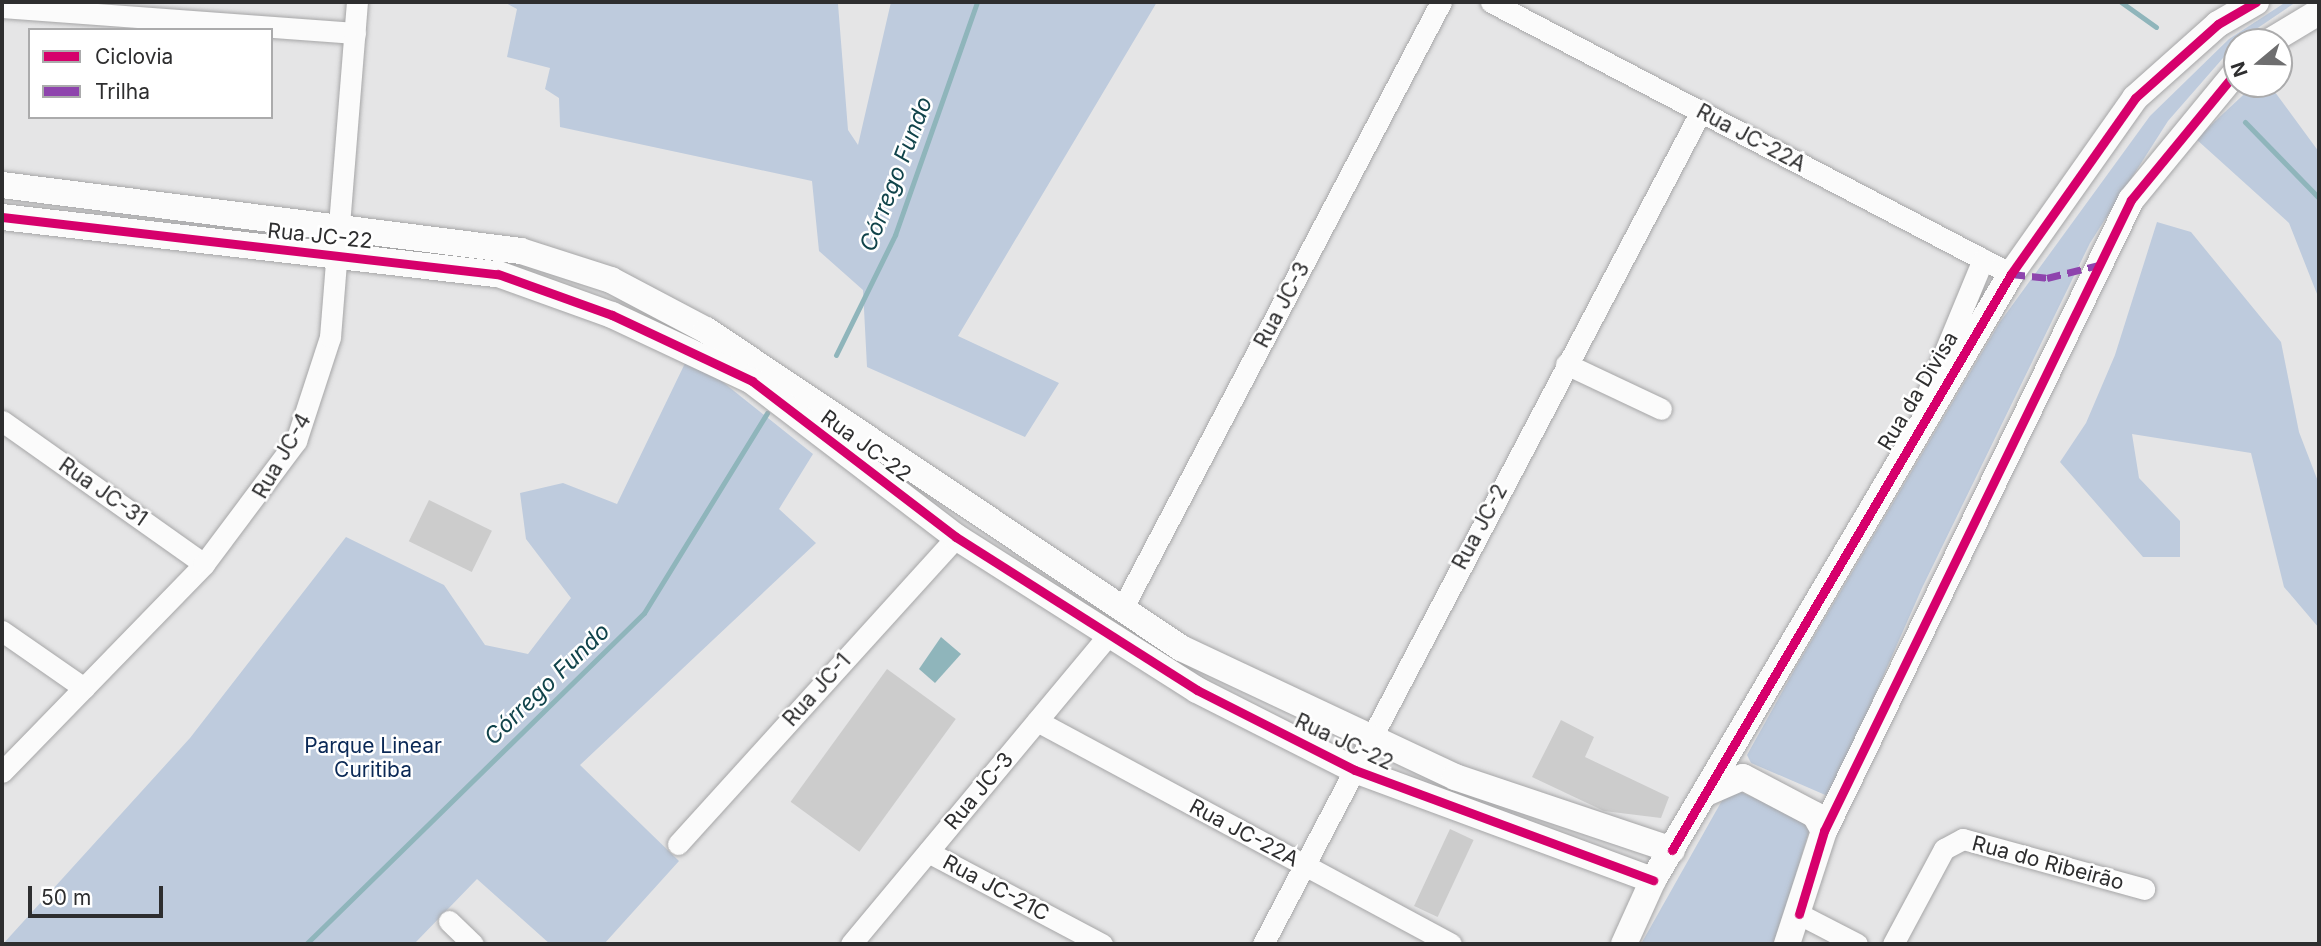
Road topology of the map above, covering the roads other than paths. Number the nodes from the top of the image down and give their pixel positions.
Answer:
1 (357, 2) edge
2 (1441, 2) edge
3 (1491, 2) edge
4 (2256, 2) edge
5 (2, 7) edge
6 (2319, 12) edge
7 (2292, 28) edge
8 (355, 33) junction
9 (2223, 88) edge
10 (1701, 111) junction
11 (2, 185) edge
12 (2, 217) edge
13 (340, 230) junction
14 (341, 257) junction
15 (1983, 259) junction
16 (2011, 274) junction
17 (1566, 364) junction
18 (1661, 409) dead end
19 (2, 421) edge
20 (1907, 442) junction
21 (872, 452) junction
22 (956, 537) junction
23 (204, 564) junction
24 (1122, 609) junction
25 (2, 631) edge
26 (1107, 637) junction
27 (78, 699) junction
28 (1037, 721) junction
29 (1370, 739) junction
30 (1355, 770) junction
31 (2, 772) edge
32 (1706, 793) junction
33 (1824, 831) junction
34 (678, 844) dead end
35 (1672, 850) junction
36 (928, 852) junction
37 (1305, 865) junction
38 (1653, 880) junction
39 (2144, 890) dead end
40 (1799, 914) junction
41 (449, 921) dead end
42 (473, 944) edge
43 (851, 944) edge
44 (1102, 944) edge
45 (1263, 944) edge
46 (1451, 944) edge
47 (1624, 944) edge
48 (1787, 944) edge
49 (1857, 944) edge
50 (1893, 944) edge

1 - 8 street, Rua JC-4
2 - 24 street, Rua JC-3
3 - 10 street, Rua JC-22A
4 - 16 main road, Rua da Divisa
5 - 8 street
6 - 7 main road
8 - 13 street, Rua JC-4
9 - 33 main road
10 - 15 street, Rua JC-22A
10 - 17 street, Rua JC-2
11 - 13 main road, Rua JC-22
12 - 14 main road, Rua JC-22
13 - 14 street, Rua JC-4
13 - 21 main road, Rua JC-22
14 - 21 main road, Rua JC-22
14 - 23 street, Rua JC-4
15 - 16 street, Rua JC-22A
15 - 20 street
16 - 20 main road, Rua da Divisa
17 - 18 street
17 - 29 street, Rua JC-2
19 - 23 street, Rua JC-31
20 - 32 main road, Rua da Divisa
21 - 22 main road, Rua JC-22
21 - 24 main road, Rua JC-22
22 - 26 main road, Rua JC-22
22 - 34 street, Rua JC-1
23 - 27 street, Rua JC-4
24 - 29 main road, Rua JC-22
25 - 27 street
26 - 28 street, Rua JC-3
26 - 30 main road, Rua JC-22
27 - 31 street, Rua JC-4
28 - 36 street, Rua JC-3
28 - 37 street, Rua JC-22A
29 - 30 street, Rua JC-2
29 - 35 main road, Rua JC-22
30 - 37 street, Rua JC-2
30 - 38 main road, Rua JC-22
32 - 33 main road
32 - 35 main road, Rua da Divisa
33 - 40 main road
35 - 38 main road, Rua da Divisa
36 - 43 street, Rua JC-3
36 - 44 street, Rua JC-21C
37 - 45 street, Rua JC-2
37 - 46 street, Rua JC-22A
38 - 47 main road, Rua da Divisa
39 - 50 street, Rua do Ribeirão
40 - 48 main road
40 - 49 street
41 - 42 street

